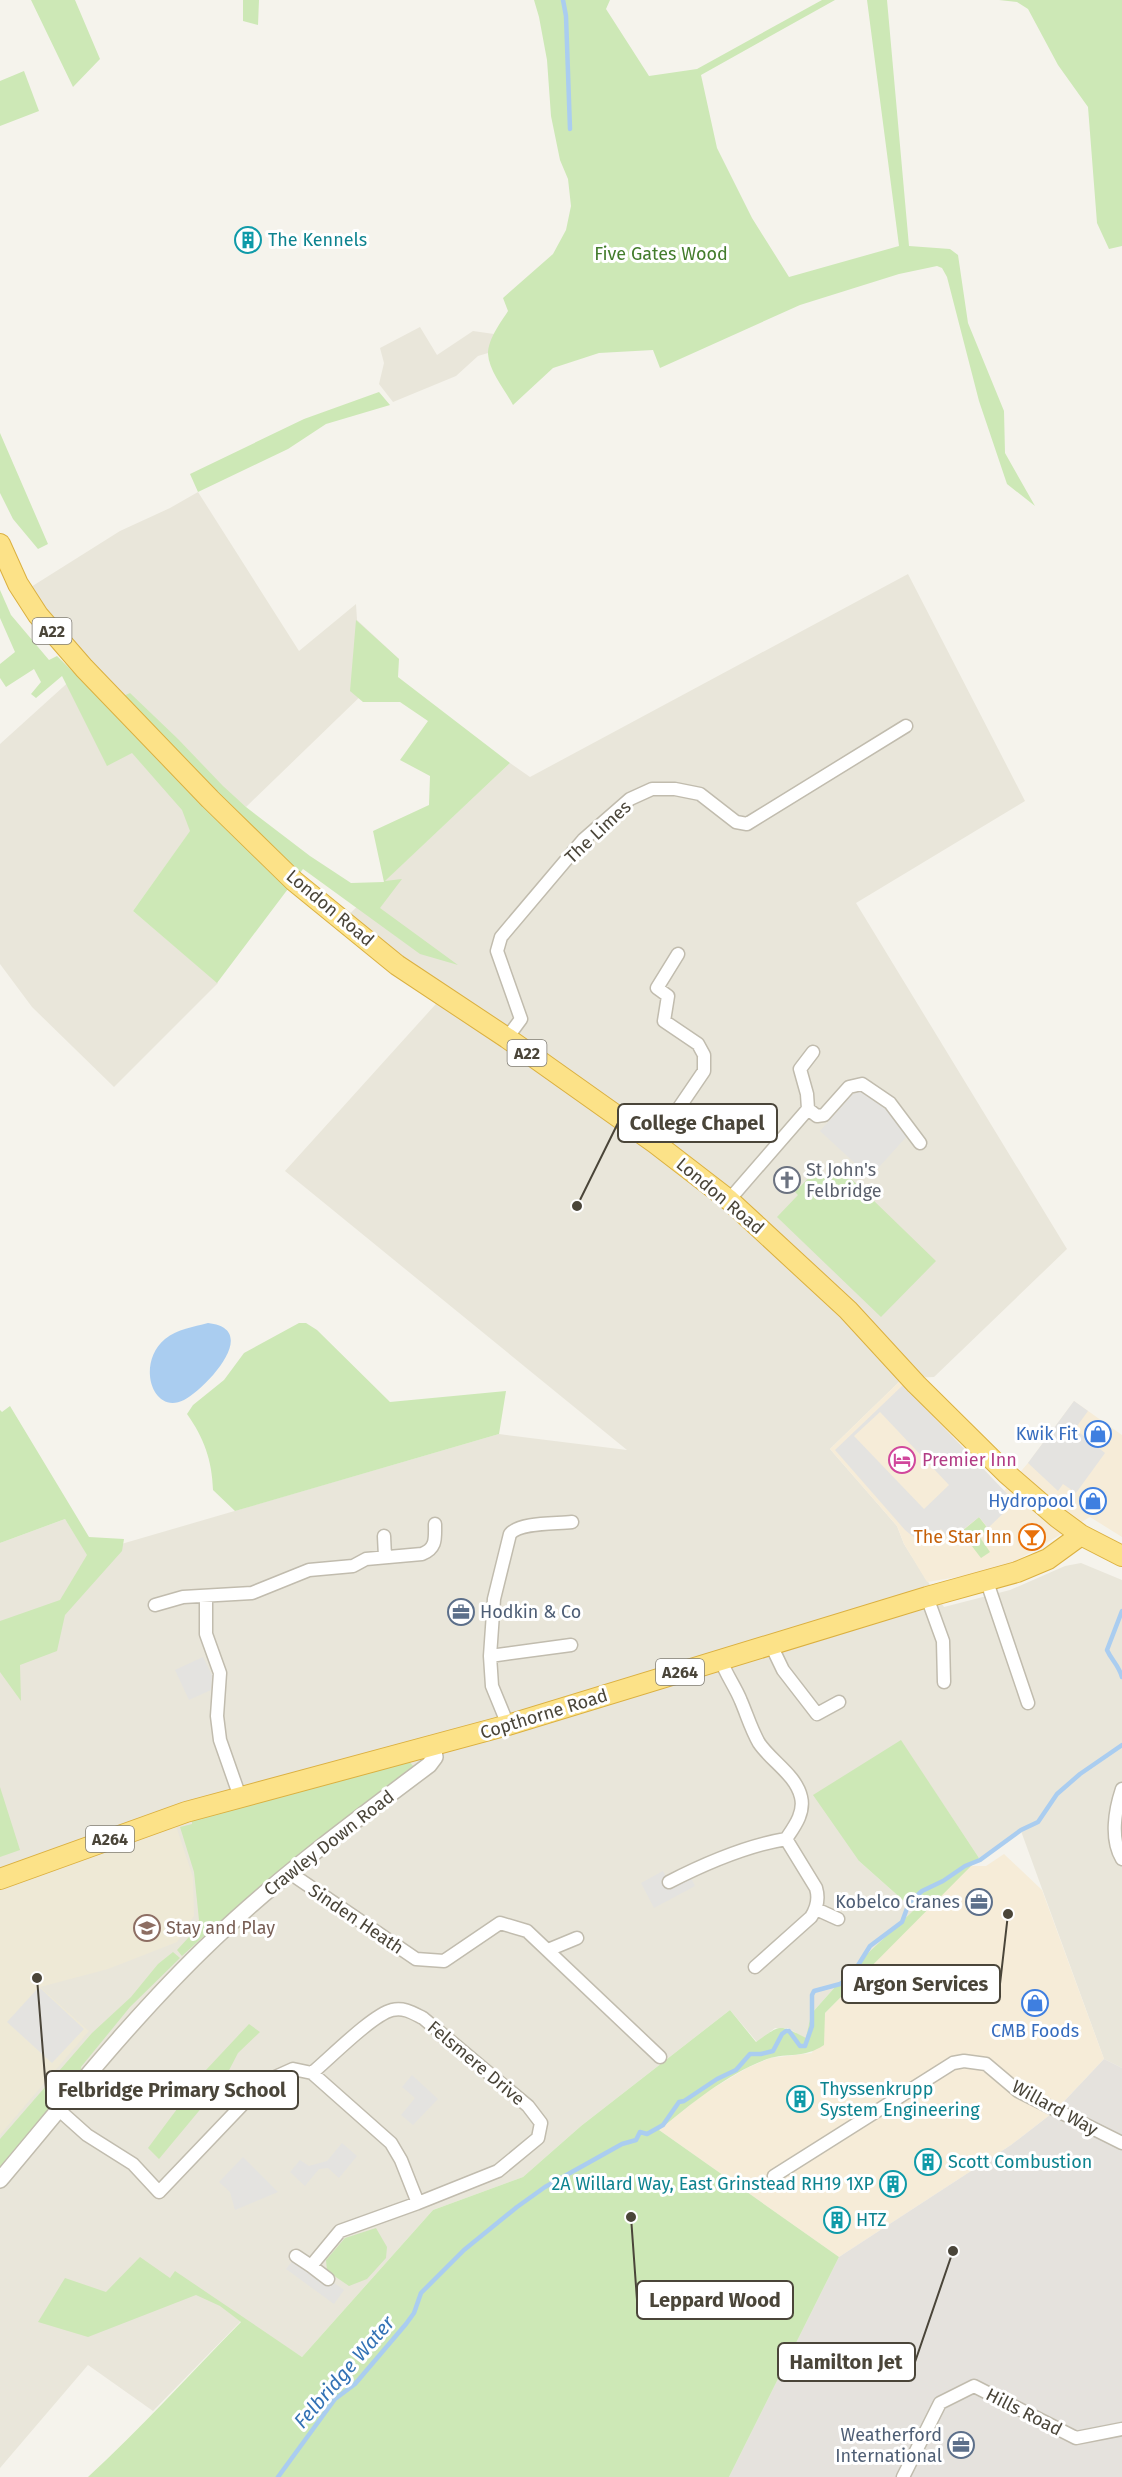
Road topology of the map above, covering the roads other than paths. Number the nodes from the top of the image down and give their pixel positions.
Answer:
1 (0, 544) edge
2 (906, 726) dead end
3 (678, 954) dead end
4 (507, 1038) junction
5 (813, 1052) dead end
6 (808, 1109) junction
7 (655, 1143) junction
8 (920, 1143) dead end
9 (729, 1200) junction
10 (572, 1522) dead end
11 (435, 1524) dead end
12 (1081, 1535) junction
13 (384, 1536) dead end
14 (1122, 1556) edge
15 (385, 1557) junction
16 (987, 1582) junction
17 (206, 1597) junction
18 (927, 1597) junction
19 (155, 1605) dead end
20 (571, 1645) dead end
21 (771, 1645) junction
22 (490, 1656) junction
23 (721, 1660) junction
24 (944, 1682) dead end
25 (838, 1702) dead end
26 (1028, 1703) dead end
27 (508, 1725) junction
28 (433, 1746) junction
29 (1122, 1789) edge
30 (240, 1797) junction
31 (786, 1839) junction
32 (1122, 1859) edge
33 (290, 1873) junction
34 (0, 1879) edge
35 (669, 1882) dead end
36 (816, 1909) junction
37 (838, 1918) dead end
38 (577, 1938) dead end
39 (548, 1950) junction
40 (755, 1967) dead end
41 (660, 2058) dead end
42 (312, 2073) junction
43 (59, 2110) junction
44 (1122, 2143) edge
45 (774, 2176) dead end
46 (0, 2180) edge
47 (418, 2203) junction
48 (296, 2256) dead end
49 (311, 2266) junction
50 (328, 2279) dead end
51 (1122, 2428) edge
52 (903, 2477) edge

1 - 4 highway, London Road / A22
2 - 4 street, The Limes
3 - 7 street
4 - 7 highway, London Road / A22
5 - 6 street
6 - 8 street
6 - 9 street
7 - 9 highway, London Road / A22
9 - 12 highway, London Road / A22
10 - 22 street
11 - 15 street
12 - 14 highway, London Road / A22
12 - 16 highway, Copthorne Road / A264
13 - 15 street
15 - 17 street
16 - 18 highway, Copthorne Road / A264
16 - 26 street
17 - 19 street
17 - 30 street
18 - 21 highway, Copthorne Road / A264
18 - 24 street
20 - 22 street
21 - 23 highway, Copthorne Road / A264
21 - 25 street
22 - 27 street
23 - 27 highway, Copthorne Road / A264
23 - 31 street
27 - 28 highway, Copthorne Road / A264
28 - 30 highway, Copthorne Road / A264
28 - 33 street, Crawley Down Road
29 - 32 street
30 - 34 highway, Copthorne Road / A264
31 - 35 street
31 - 36 street
33 - 39 street, Sinden Heath
33 - 43 street, Crawley Down Road
36 - 37 street
36 - 40 street
38 - 39 street
39 - 41 street, Sinden Heath
42 - 43 street
42 - 47 street
42 - 47 street, Felsmere Drive
43 - 46 street, Crawley Down Road
44 - 45 street, Willard Way
47 - 49 street
48 - 49 street
49 - 50 street
51 - 52 street, Hills Road

